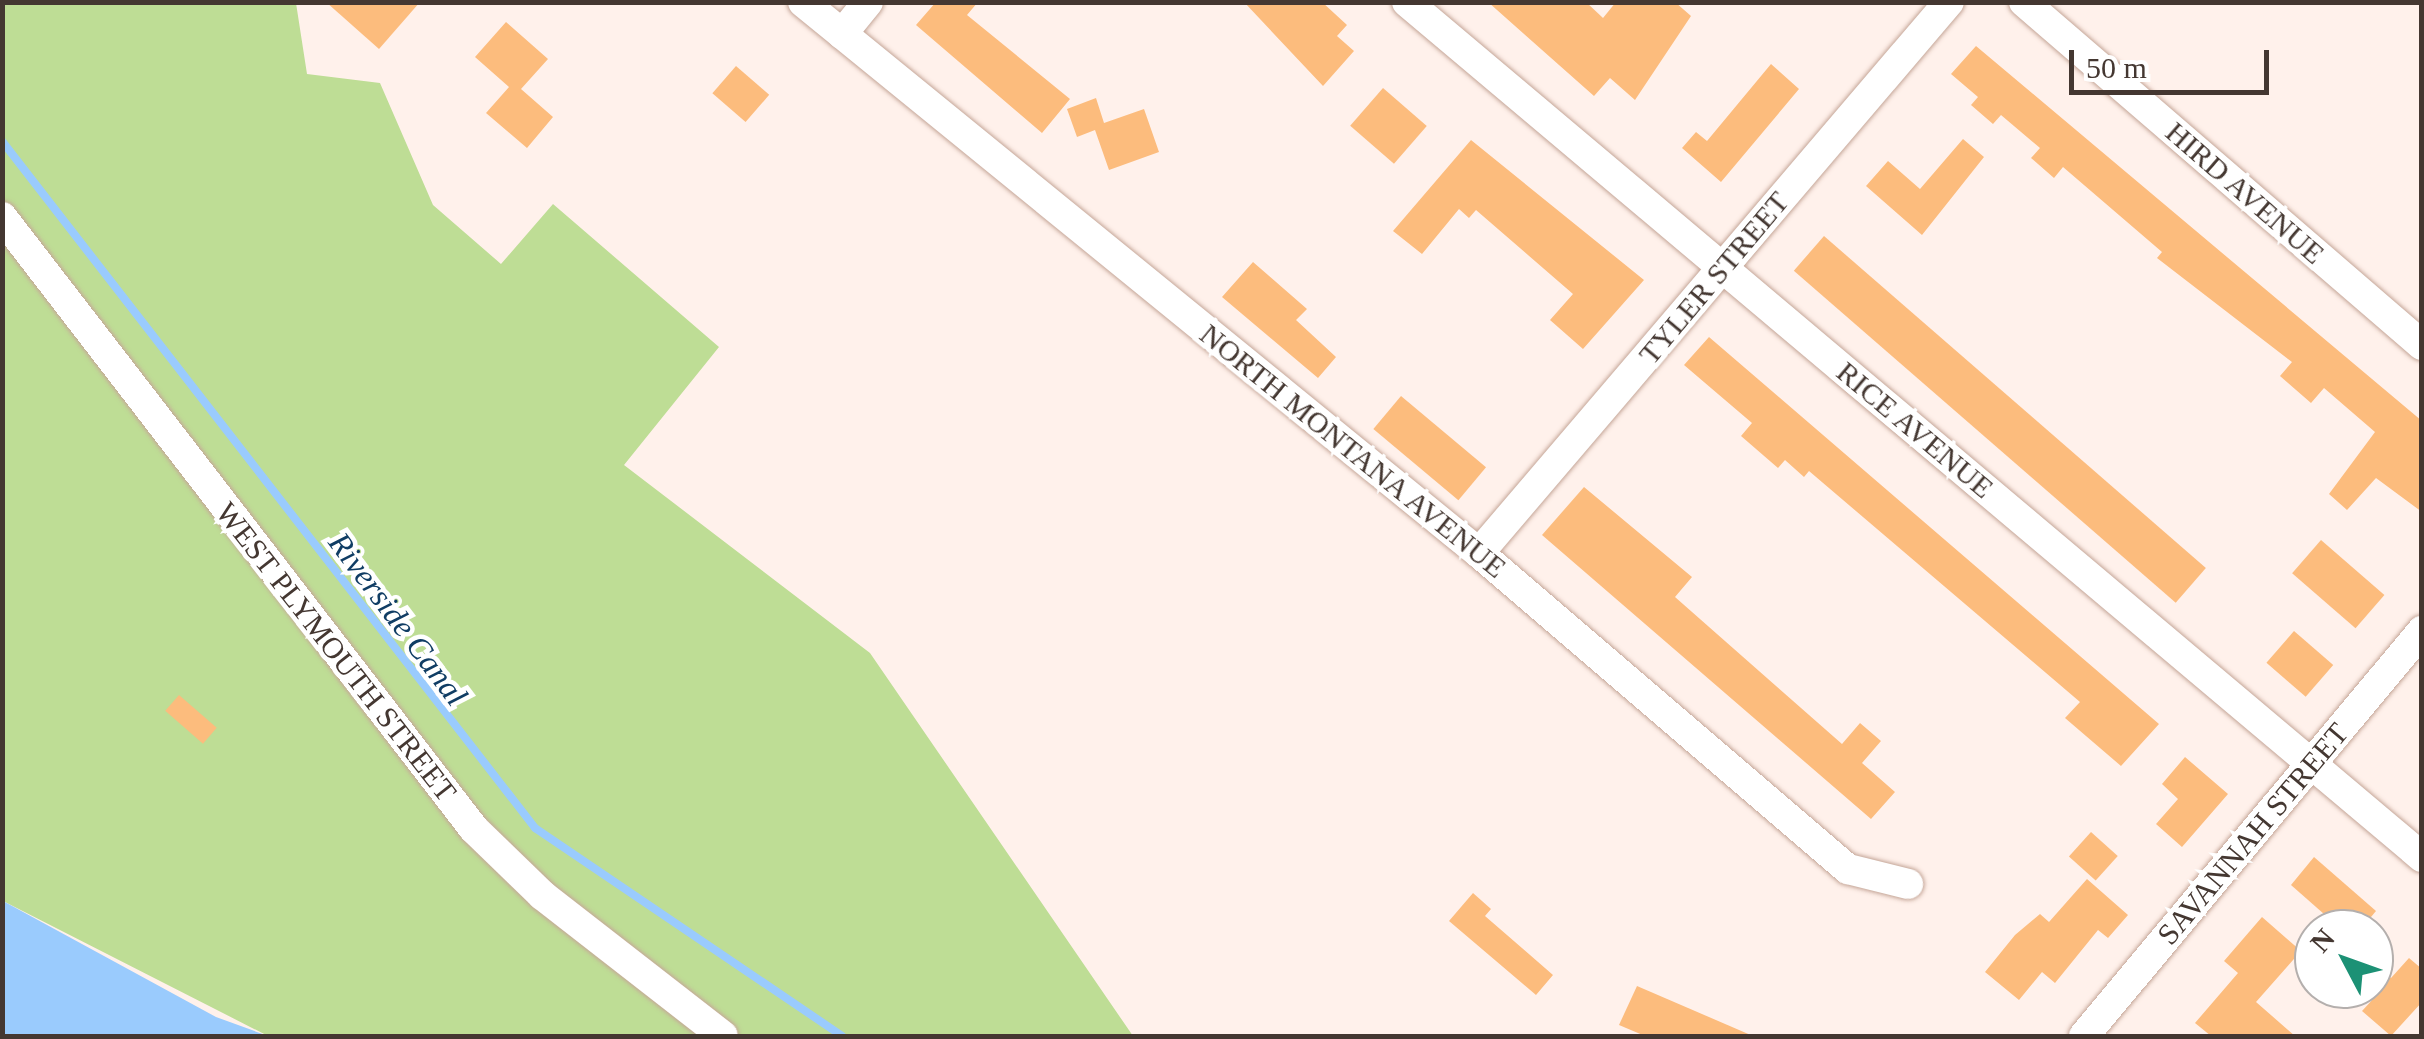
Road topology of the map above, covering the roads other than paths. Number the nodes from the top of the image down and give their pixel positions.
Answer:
1 (802, 2) edge
2 (868, 2) edge
3 (1407, 2) edge
4 (1949, 2) edge
5 (2024, 2) edge
6 (842, 34) junction
7 (2, 216) edge
8 (1723, 268) junction
9 (2422, 345) edge
10 (1480, 554) junction
11 (2422, 631) edge
12 (2311, 764) junction
13 (2422, 858) edge
14 (1908, 884) dead end
15 (723, 1036) edge
16 (2084, 1036) edge

1 - 6 street, NORTH MONTANA AVENUE
2 - 6 street
3 - 8 street, RICE AVENUE
4 - 8 street, TYLER STREET
5 - 9 street, HIRD AVENUE
6 - 10 street, NORTH MONTANA AVENUE
7 - 15 street, WEST PLYMOUTH STREET
8 - 10 street, TYLER STREET
8 - 12 street, RICE AVENUE
10 - 14 street, NORTH MONTANA AVENUE
11 - 12 street, SAVANNAH STREET
12 - 13 street, RICE AVENUE
12 - 16 street, SAVANNAH STREET

